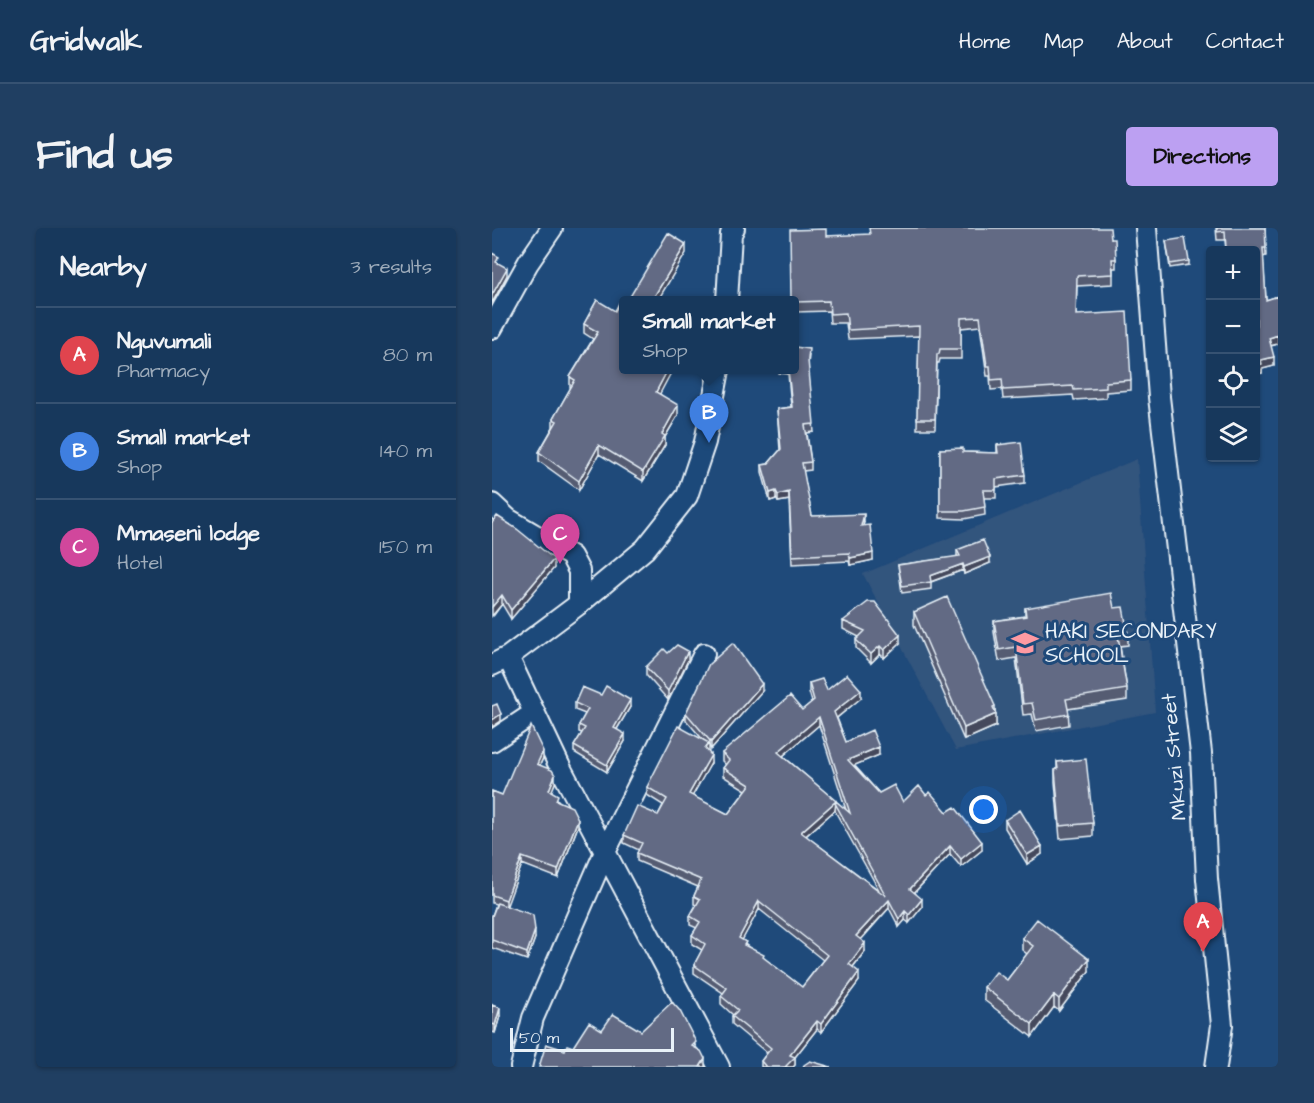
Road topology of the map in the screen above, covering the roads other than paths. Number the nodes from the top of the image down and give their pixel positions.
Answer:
1 (552, 228) edge
2 (734, 228) edge
3 (1146, 228) edge
4 (727, 296) edge
5 (492, 328) edge
6 (718, 374) edge
7 (492, 504) edge
8 (579, 603) junction
9 (704, 654) dead end
10 (500, 661) edge
11 (534, 713) junction
12 (492, 741) edge
13 (605, 852) junction
14 (521, 1067) edge
15 (719, 1067) edge
16 (1216, 1067) edge

1 - 5 street
2 - 4 street
3 - 16 street, Mkuzi Street
6 - 8 street
7 - 8 street
8 - 10 street
9 - 13 street
10 - 11 street
11 - 12 street
11 - 13 street
13 - 14 street
13 - 15 street

